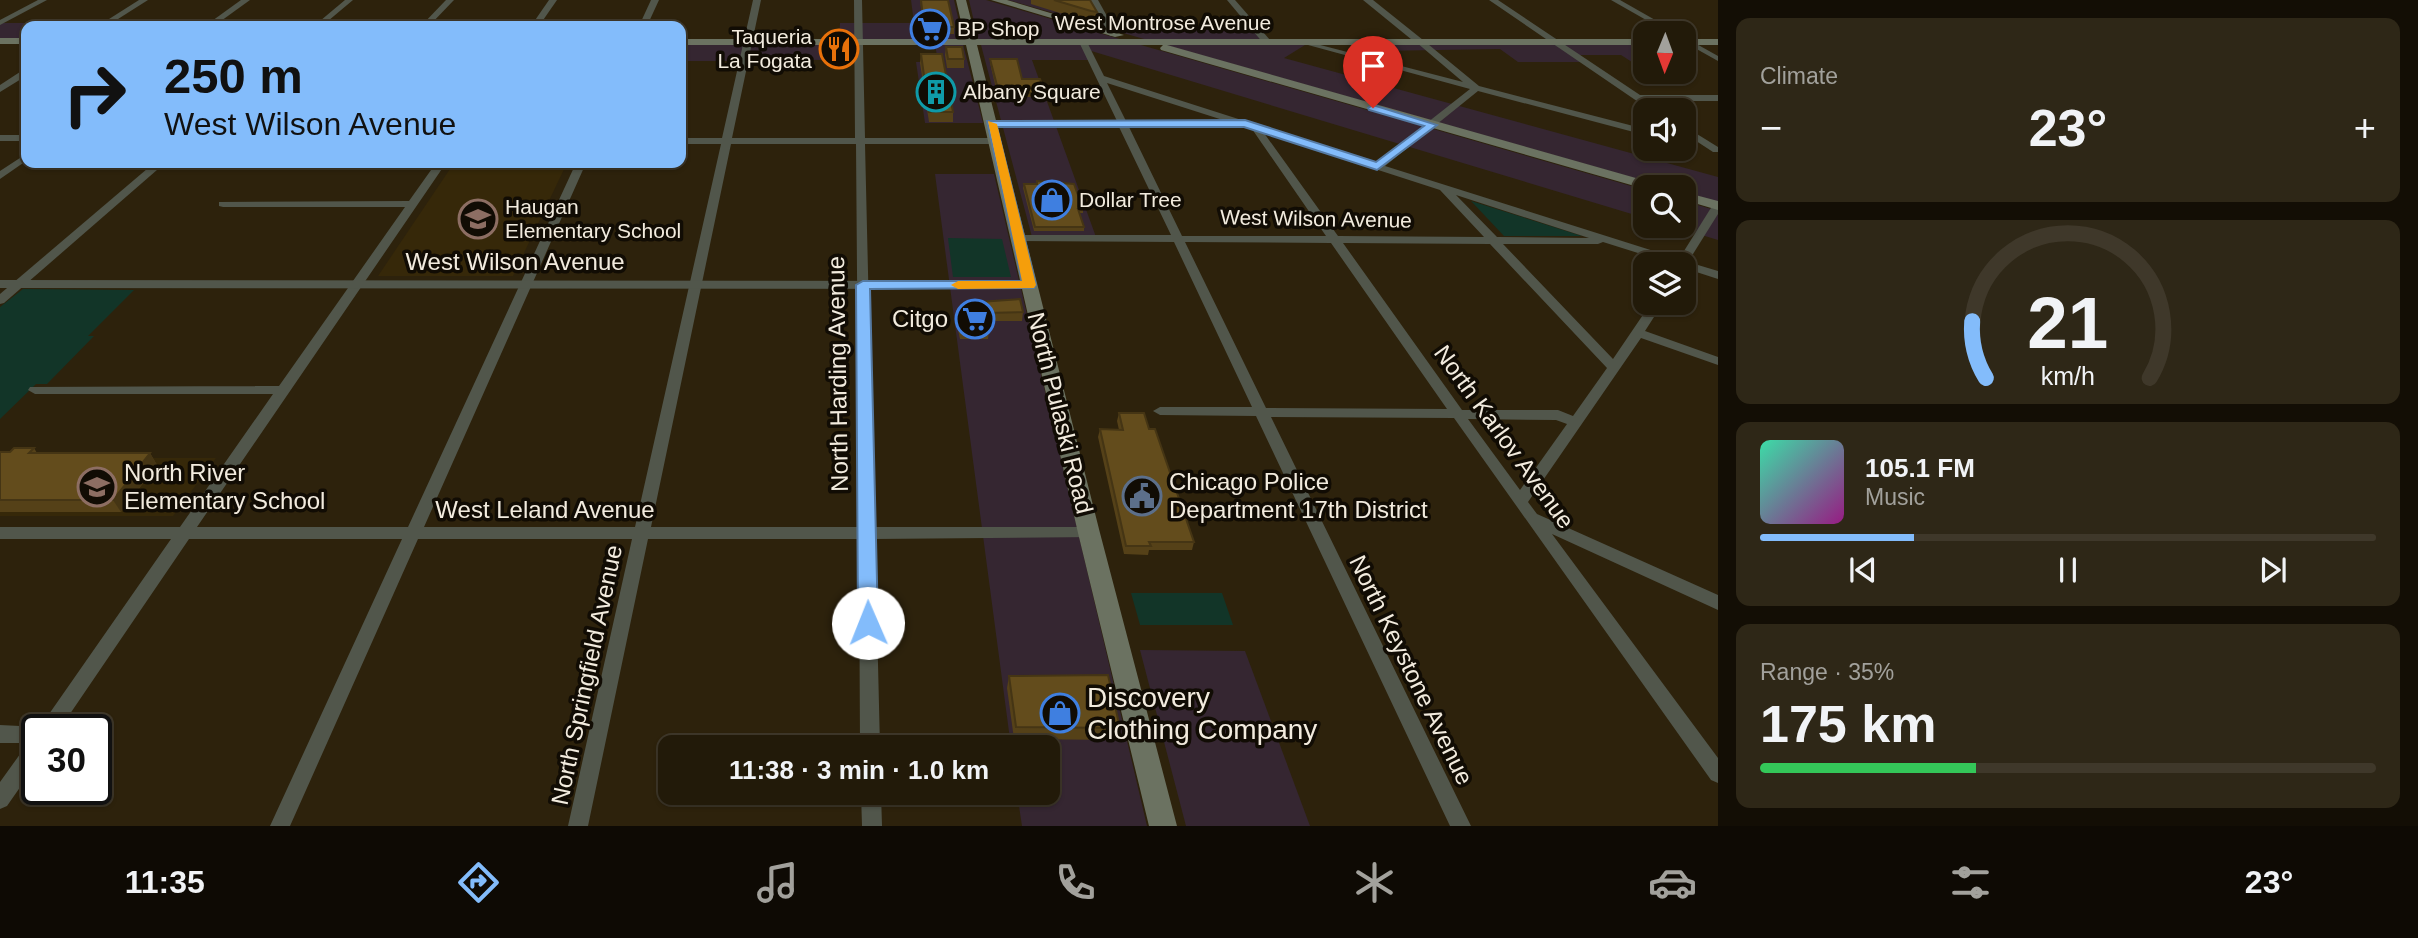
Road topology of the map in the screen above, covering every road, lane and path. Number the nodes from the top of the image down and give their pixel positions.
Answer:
1 (43, 0) edge
2 (144, 0) edge
3 (246, 0) edge
4 (349, 0) edge
5 (450, 0) edge
6 (553, 0) edge
7 (655, 0) edge
8 (757, 0) edge
9 (858, 0) edge
10 (961, 0) edge
11 (996, 0) edge
12 (1094, 0) edge
13 (1231, 0) edge
14 (1367, 0) edge
15 (1493, 0) edge
16 (1615, 0) edge
17 (110, 21) edge
18 (216, 21) edge
19 (324, 21) edge
20 (430, 21) edge
21 (538, 21) edge
22 (645, 21) edge
23 (1653, 21) edge
24 (0, 23) edge
25 (1113, 33) junction
26 (0, 41) edge
27 (21, 41) edge
28 (686, 41) edge
29 (1696, 41) edge
30 (748, 42) junction
31 (859, 42) junction
32 (971, 42) junction
33 (1083, 42) junction
34 (1142, 42) junction
35 (1267, 42) junction
36 (1301, 42) junction
37 (1420, 42) junction
38 (1555, 42) junction
39 (1633, 42) edge
40 (1718, 42) edge
41 (1696, 46) edge
42 (1718, 58) edge
43 (21, 75) edge
44 (1100, 78) junction
45 (1476, 88) junction
46 (0, 89) edge
47 (1637, 98) edge
48 (1696, 98) edge
49 (1718, 98) edge
50 (990, 124) junction
51 (1121, 124) junction
52 (1249, 125) junction
53 (1432, 125) junction
54 (1633, 129) edge
55 (1696, 137) edge
56 (0, 138) edge
57 (21, 138) edge
58 (686, 141) edge
59 (726, 141) junction
60 (861, 141) junction
61 (995, 141) junction
62 (1696, 145) edge
63 (1717, 151) edge
64 (21, 161) edge
65 (1377, 167) junction
66 (154, 168) edge
67 (437, 168) edge
68 (579, 168) edge
69 (0, 176) edge
70 (1633, 182) edge
71 (1443, 187) junction
72 (1696, 200) edge
73 (223, 204) dead end
74 (412, 204) junction
75 (1718, 206) edge
76 (1018, 238) junction
77 (1177, 239) junction
78 (1334, 240) junction
79 (1493, 241) junction
80 (1613, 241) junction
81 (1646, 252) edge
82 (1689, 252) edge
83 (1696, 268) edge
84 (1718, 275) edge
85 (0, 284) edge
86 (19, 284) junction
87 (356, 284) junction
88 (526, 285) junction
89 (695, 285) junction
90 (863, 285) junction
91 (1029, 285) junction
92 (0, 300) edge
93 (1649, 315) edge
94 (1637, 332) junction
95 (1718, 361) edge
96 (1614, 368) junction
97 (34, 390) dead end
98 (284, 390) junction
99 (1160, 411) dead end
100 (1260, 412) junction
101 (1457, 414) junction
102 (1575, 422) junction
103 (1520, 502) junction
104 (1531, 517) junction
105 (0, 533) edge
106 (184, 533) junction
107 (413, 533) junction
108 (641, 533) junction
109 (867, 533) junction
110 (1089, 533) junction
111 (1718, 603) edge
112 (59, 714) edge
113 (0, 734) edge
114 (21, 734) edge
115 (870, 735) edge
116 (21, 769) edge
117 (1718, 774) edge
118 (0, 799) edge
119 (871, 805) edge
120 (280, 826) edge
121 (578, 826) edge
122 (872, 826) edge
123 (1163, 826) edge
124 (1461, 826) edge

1 - 24 street
2 - 17 street
3 - 18 street
4 - 19 street
5 - 20 street
6 - 21 street
7 - 22 street
8 - 30 street, North Springfield Avenue
9 - 31 street, North Harding Avenue
10 - 32 main road, North Pulaski Road
11 - 25 main road
12 - 25 street
13 - 35 street
14 - 37 street
15 - 38 street
16 - 23 street
25 - 34 main road
26 - 27 main road
28 - 30 main road, West Montrose Avenue
29 - 40 main road
30 - 31 main road, West Montrose Avenue
30 - 59 street, North Springfield Avenue
31 - 32 main road, West Montrose Avenue
31 - 60 street, North Harding Avenue
32 - 33 main road, West Montrose Avenue
32 - 50 main road, North Pulaski Road
33 - 34 main road, West Montrose Avenue
33 - 44 street, North Keystone Avenue
34 - 35 main road, West Montrose Avenue
34 - 53 main road
35 - 36 main road, West Montrose Avenue
36 - 37 main road, West Montrose Avenue
36 - 45 street
37 - 38 main road, West Montrose Avenue
37 - 45 street
38 - 39 main road, West Montrose Avenue
38 - 47 street
41 - 42 street
43 - 46 street
44 - 51 street, North Keystone Avenue
44 - 52 street
45 - 53 street
45 - 54 street
48 - 49 street
50 - 51 street
50 - 61 main road, North Pulaski Road
51 - 52 street
51 - 77 street, North Keystone Avenue
52 - 65 street
52 - 78 street, North Karlov Avenue
53 - 65 street
53 - 70 main road
55 - 63 street
56 - 57 street
58 - 59 street
59 - 60 street
59 - 89 street, North Springfield Avenue
60 - 61 street
60 - 90 street, North Harding Avenue
61 - 76 main road, North Pulaski Road
62 - 63 street
64 - 69 street
65 - 71 street
66 - 86 street
67 - 74 street
68 - 88 street
71 - 79 street
71 - 80 street
72 - 75 main road
73 - 74 street
74 - 87 street
75 - 82 street
76 - 77 street, West Wilson Avenue
76 - 91 main road, North Pulaski Road
77 - 78 street, West Wilson Avenue
77 - 100 street, North Keystone Avenue
78 - 79 street, West Wilson Avenue
78 - 101 street, North Karlov Avenue
79 - 80 street, West Wilson Avenue
79 - 96 street
80 - 81 street
83 - 84 street
85 - 86 street, West Wilson Avenue
86 - 87 street, West Wilson Avenue
86 - 92 street
87 - 88 street, West Wilson Avenue
87 - 98 street
88 - 89 street, West Wilson Avenue
88 - 107 street
89 - 90 street, West Wilson Avenue
89 - 108 street, North Springfield Avenue
90 - 91 street, West Wilson Avenue
90 - 109 street, North Harding Avenue
91 - 110 main road, North Pulaski Road
93 - 94 street
94 - 95 street
94 - 96 street
96 - 102 street
97 - 98 street
98 - 106 street
99 - 100 street
100 - 101 street
100 - 124 street, North Keystone Avenue
101 - 102 street
101 - 103 street, North Karlov Avenue
102 - 103 street
103 - 104 street, North Karlov Avenue
104 - 111 street
104 - 117 street, North Karlov Avenue
105 - 106 street, West Leland Avenue
106 - 107 street, West Leland Avenue
106 - 112 street
107 - 108 street, West Leland Avenue
107 - 120 street
108 - 109 street, West Leland Avenue
108 - 121 street, North Springfield Avenue
109 - 110 street, West Leland Avenue
109 - 115 street, North Harding Avenue
110 - 123 main road, North Pulaski Road
113 - 114 street
116 - 118 street
119 - 122 street

